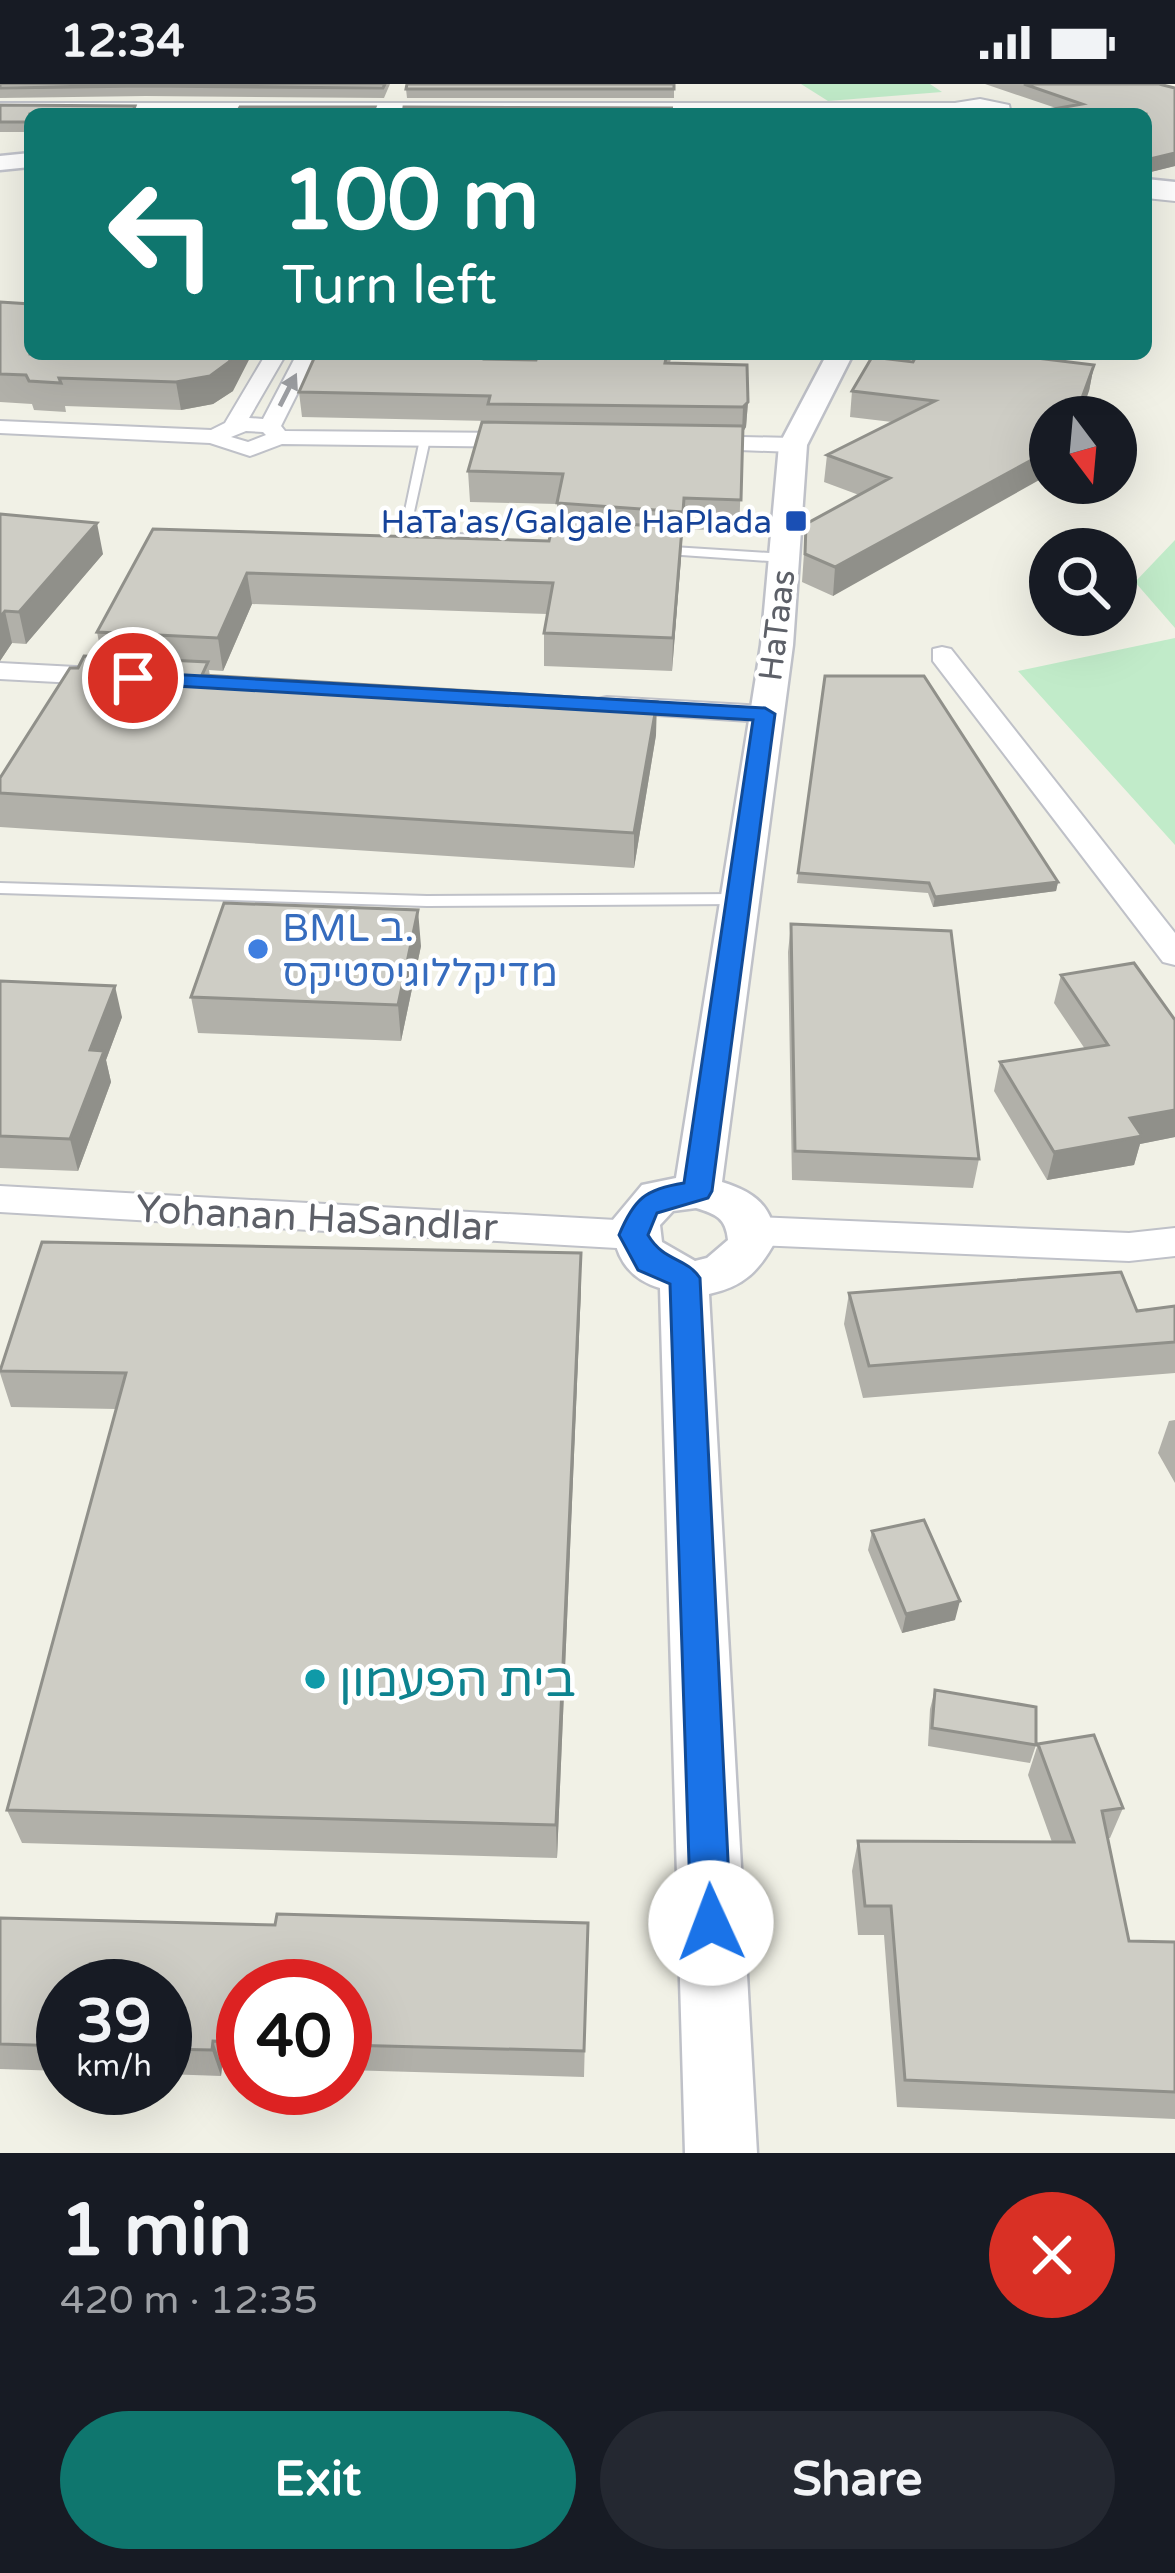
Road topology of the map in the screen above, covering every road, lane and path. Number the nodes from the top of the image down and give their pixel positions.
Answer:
1 (461, 84) edge
2 (694, 84) edge
3 (1012, 87) dead end
4 (458, 106) junction
5 (699, 106) junction
6 (0, 107) edge
7 (70, 108) edge
8 (334, 108) edge
9 (876, 108) edge
10 (996, 108) edge
11 (272, 360) edge
12 (305, 360) edge
13 (836, 360) edge
14 (0, 427) edge
15 (226, 431) junction
16 (275, 432) junction
17 (425, 439) junction
18 (540, 441) edge
19 (678, 443) edge
20 (794, 445) junction
21 (506, 541) edge
22 (645, 549) edge
23 (784, 557) junction
24 (942, 655) dead end
25 (0, 671) edge
26 (139, 679) edge
27 (580, 703) edge
28 (765, 714) junction
29 (0, 888) edge
30 (736, 899) junction
31 (1175, 955) edge
32 (698, 1191) junction
33 (0, 1199) edge
34 (755, 1231) junction
35 (634, 1235) junction
36 (1175, 1242) edge
37 (685, 1278) junction
38 (721, 2153) edge

1 - 4 street
2 - 5 street
3 - 10 street
4 - 5 street
4 - 8 street
5 - 9 street
6 - 7 street
11 - 15 street
16 -> 12 street
13 - 20 street, HaTaas
14 - 15 street
15 - 16 street
16 - 17 street
17 - 18 street
17 - 21 lane
19 - 20 street
20 - 23 street, HaTaas
22 - 23 lane
23 - 28 street, HaTaas
24 - 31 street
25 - 26 street
27 - 28 street
28 - 30 street, HaTaas
29 - 30 lane
30 - 32 street, HaTaas
32 - 34 street
32 - 35 street
33 - 35 street, Yohanan HaSandlar
34 - 36 street
34 - 37 street
35 - 37 street
37 - 38 street

